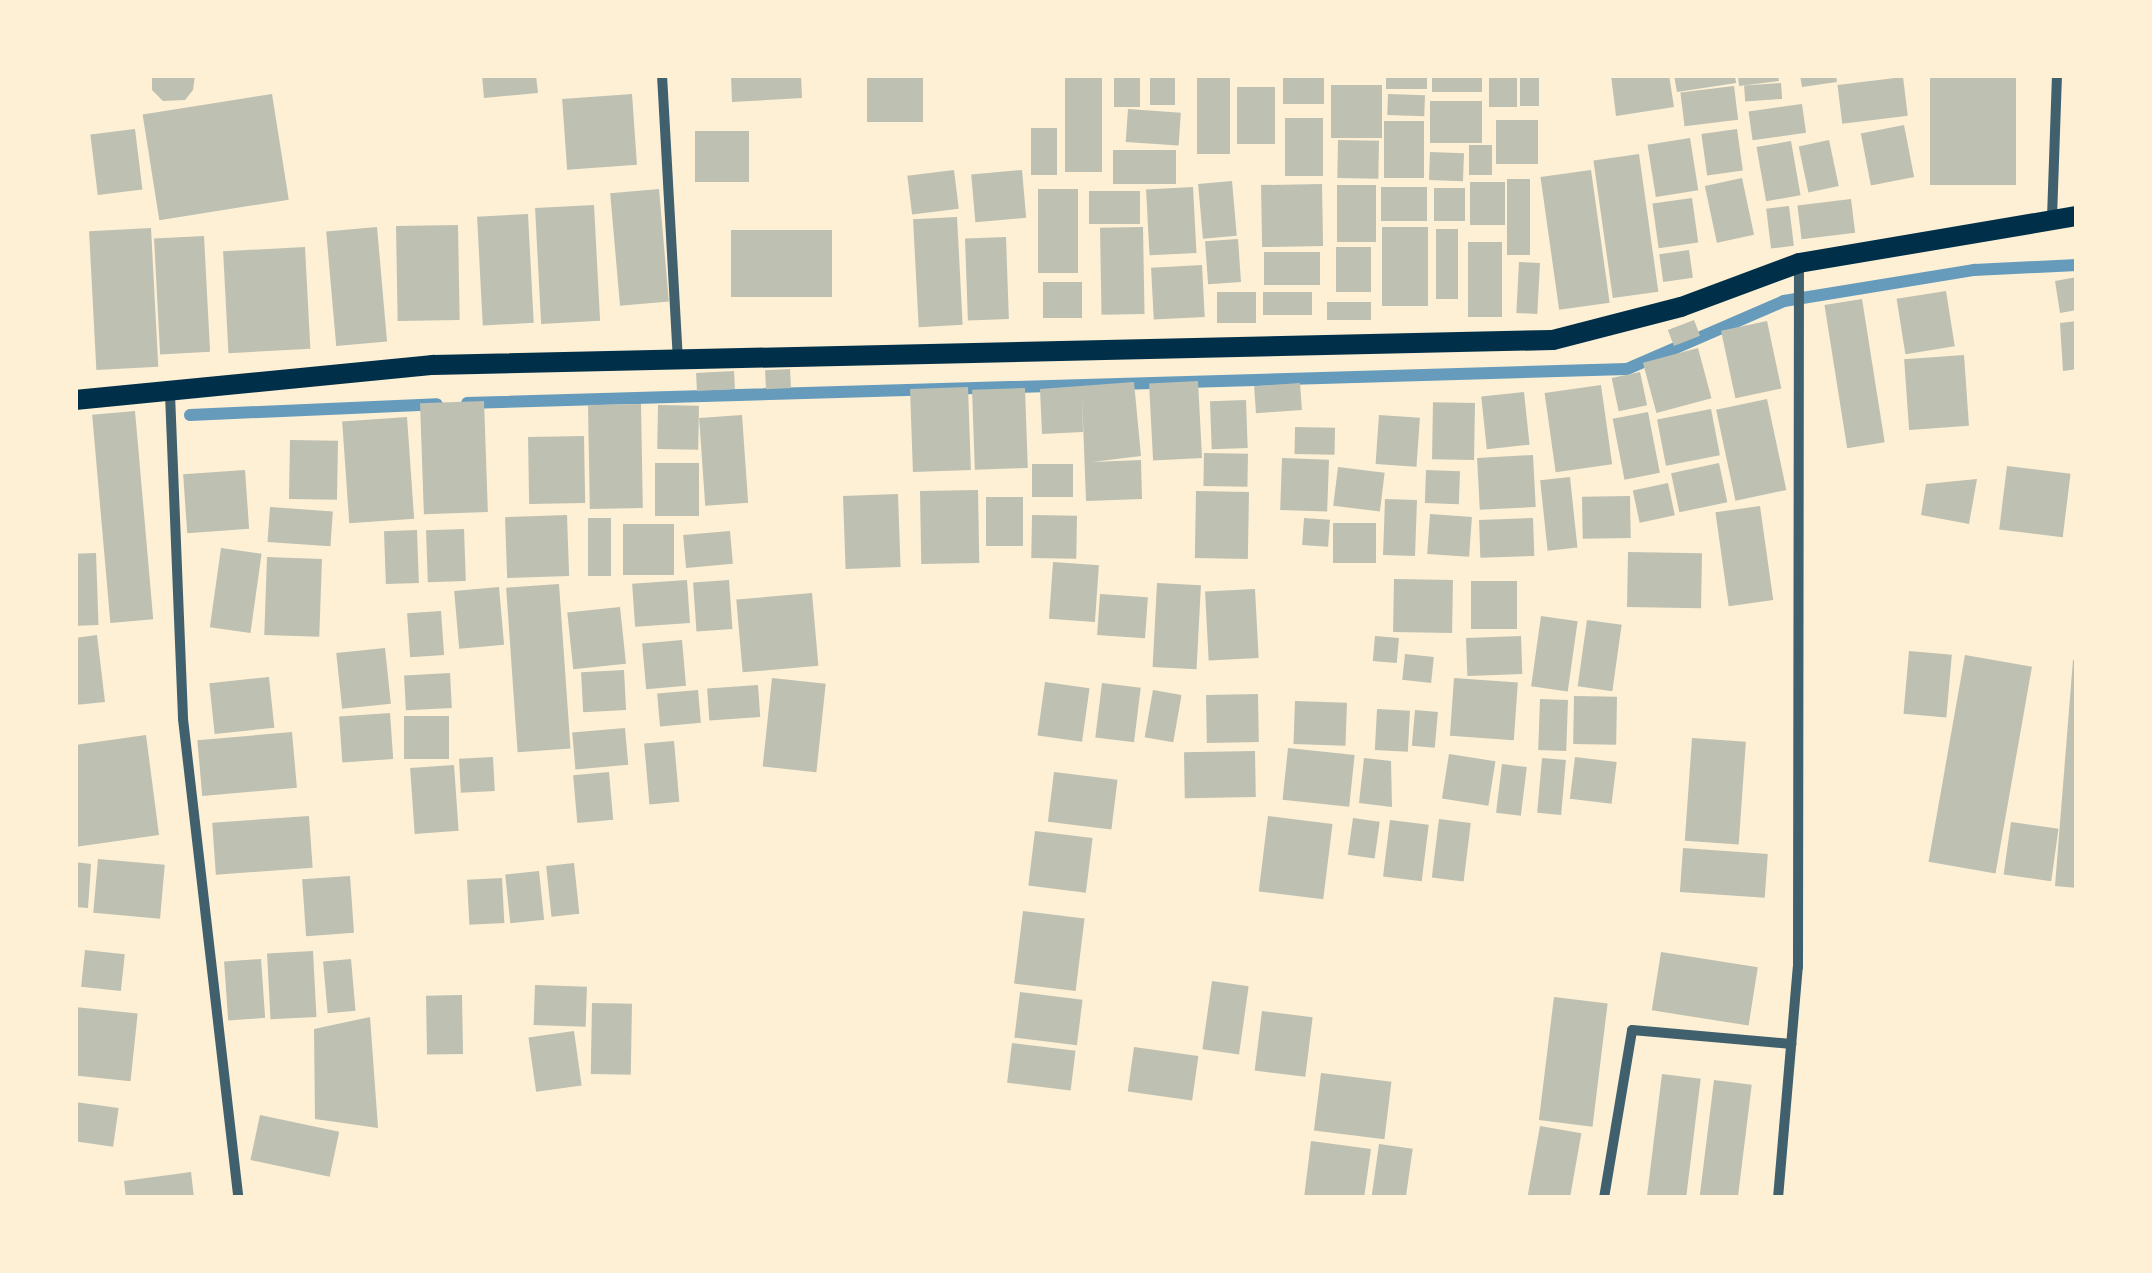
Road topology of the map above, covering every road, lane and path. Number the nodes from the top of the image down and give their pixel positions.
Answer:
1 (662, 75) edge
2 (2057, 75) edge
3 (2077, 216) edge
4 (2052, 218) junction
5 (1799, 263) junction
6 (678, 358) junction
7 (170, 394) junction
8 (75, 400) edge
9 (1791, 1044) junction
10 (238, 1198) edge
11 (1604, 1198) edge
12 (1778, 1198) edge

1 - 6 street
2 - 4 street
3 - 4 main road
4 - 5 main road
5 - 6 main road
5 - 9 street
6 - 7 main road
7 - 8 main road
7 - 10 street
9 - 11 street
9 - 12 street

